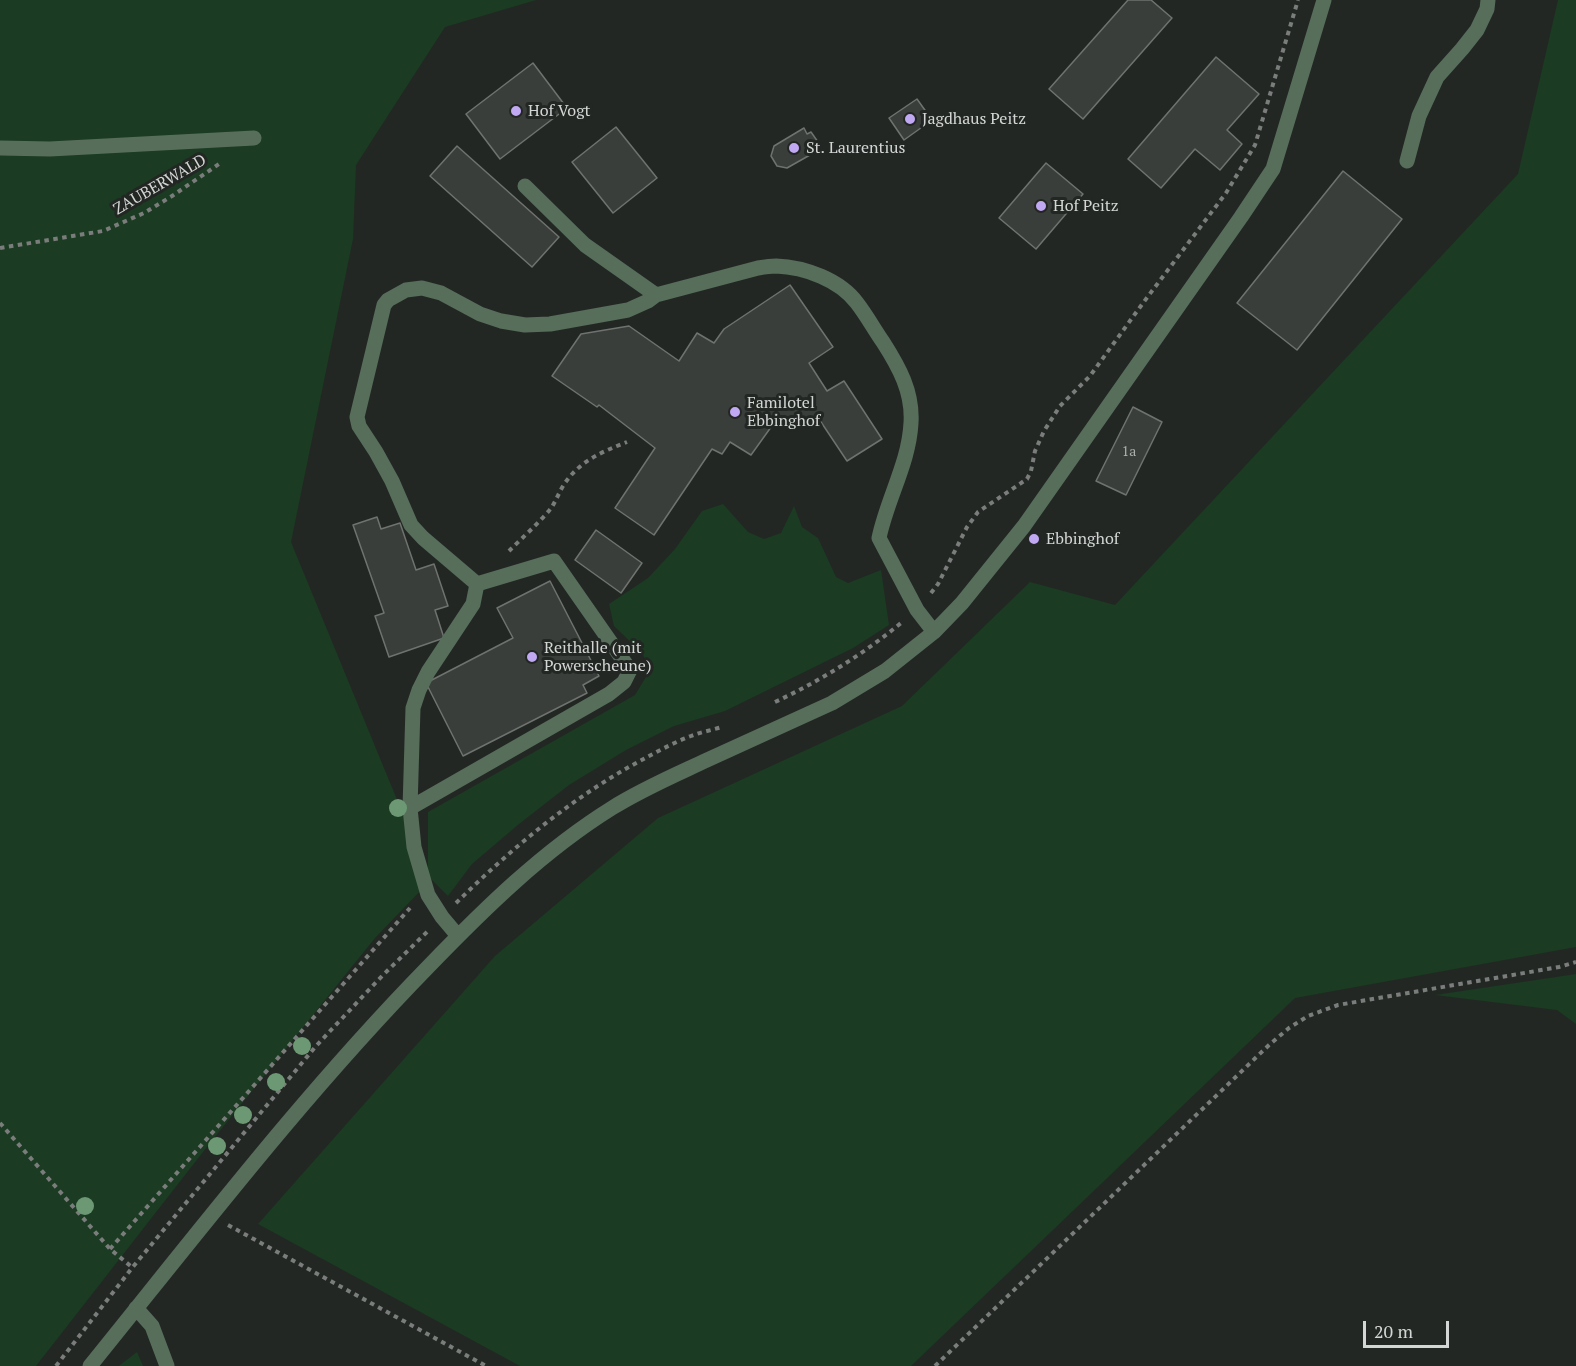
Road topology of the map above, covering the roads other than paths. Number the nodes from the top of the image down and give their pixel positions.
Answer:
1 (1324, 0) edge
2 (1488, 0) edge
3 (254, 138) dead end
4 (0, 148) edge
5 (1407, 161) dead end
6 (525, 186) dead end
7 (656, 295) junction
8 (477, 584) junction
9 (934, 632) junction
10 (410, 808) junction
11 (458, 936) junction
12 (136, 1308) junction
13 (90, 1366) edge
14 (167, 1366) edge

1 - 9 street
2 - 5 street
3 - 4 street
6 - 7 street
7 - 8 street
7 - 9 street
8 - 10 street
8 - 10 street
9 - 11 street
10 - 11 street
11 - 12 street
12 - 13 street
12 - 14 street

